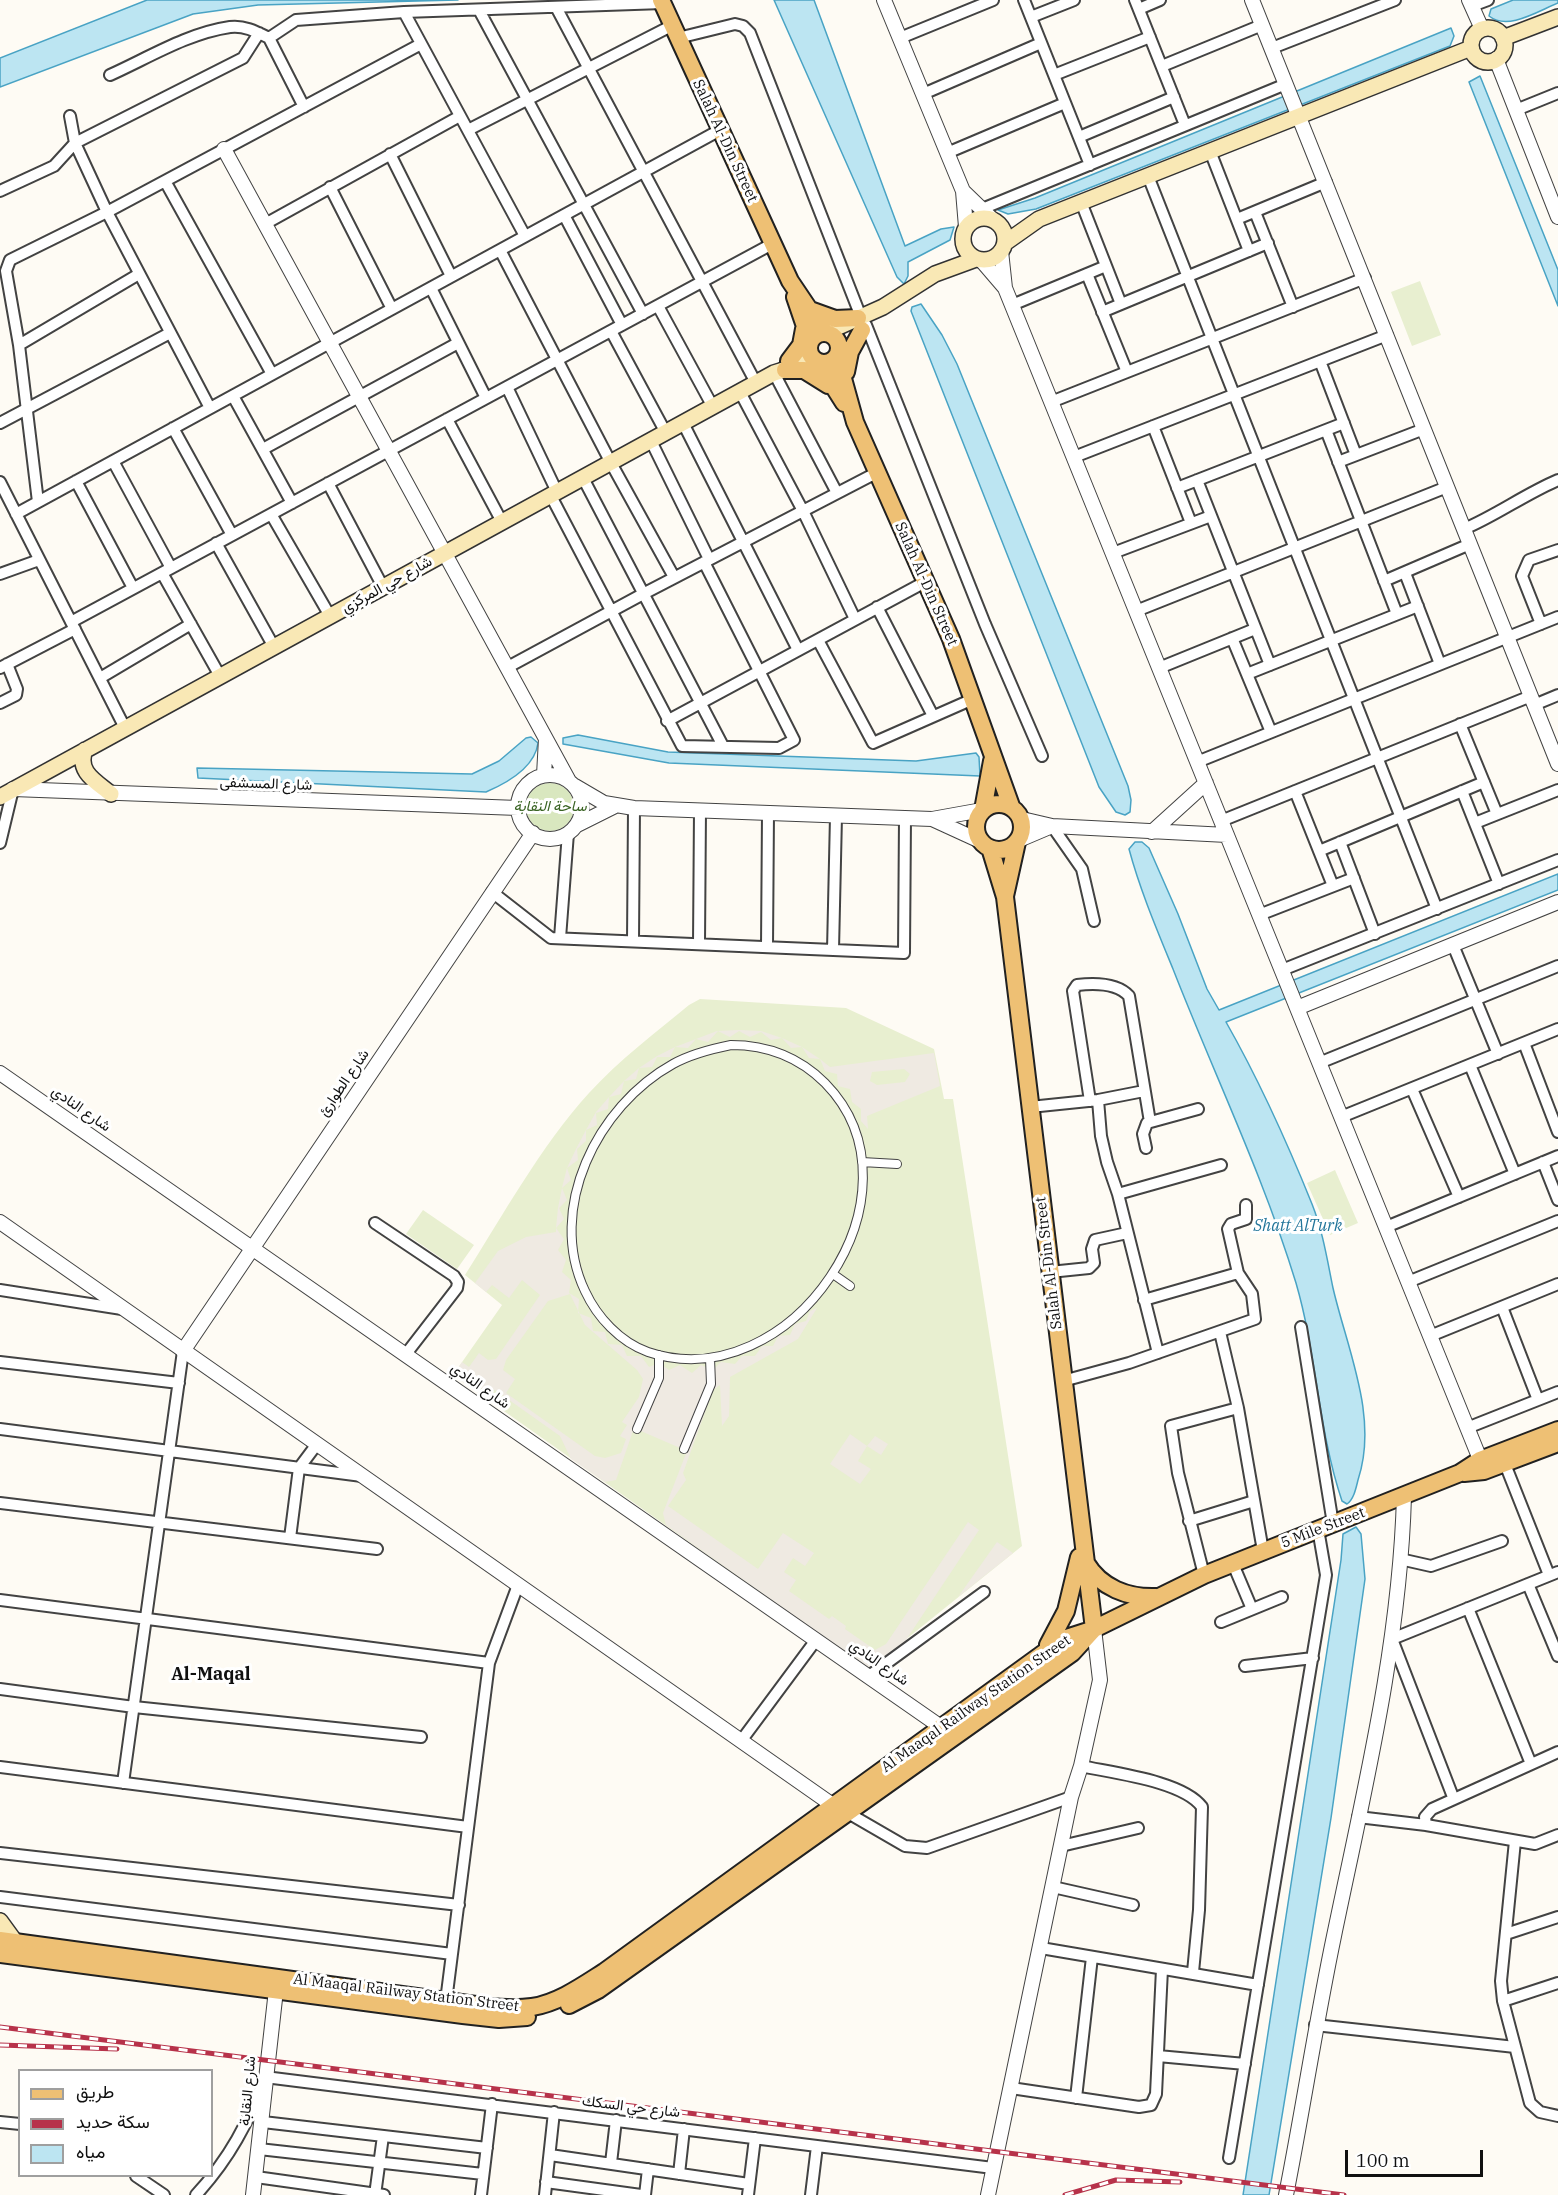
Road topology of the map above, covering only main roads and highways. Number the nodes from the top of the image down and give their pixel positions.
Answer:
1 (662, 2) edge
2 (1558, 17) edge
3 (1503, 39) junction
4 (1471, 48) junction
5 (990, 217) junction
6 (1039, 219) junction
7 (964, 235) junction
8 (1003, 247) junction
9 (978, 259) junction
10 (935, 274) junction
11 (862, 322) junction
12 (825, 333) junction
13 (811, 341) junction
14 (837, 356) junction
15 (783, 368) junction
16 (840, 389) junction
17 (992, 748) junction
18 (85, 750) junction
19 (7, 793) edge
20 (111, 794) road end
21 (983, 810) junction
22 (1016, 812) junction
23 (1018, 841) junction
24 (985, 844) junction
25 (1005, 897) junction
26 (1558, 1430) edge
27 (1558, 1443) edge
28 (1482, 1466) junction
29 (1082, 1539) junction
30 (1085, 1560) junction
31 (1157, 1597) junction
32 (1094, 1629) junction
33 (1041, 1655) junction
34 (841, 1809) junction
35 (5, 1938) edge

1 - 13 main road, Salah Al-Din Street
2 - 3 main road
3 - 4 main road
3 - 4 main road
4 - 6 main road
5 - 6 main road
5 - 7 main road
5 - 8 main road
6 - 8 main road
7 - 9 main road
7 - 10 main road
8 - 9 main road
9 - 10 main road
10 - 11 main road
11 - 12 main road
11 - 13 main road
11 - 14 main road
11 - 16 main road
12 - 13 main road, Salah Al-Din Street
12 - 13 main road
12 - 14 main road, Salah Al-Din Street
13 - 14 main road
13 - 15 main road, شارع حي المركزي
13 - 15 main road
13 - 16 main road, Salah Al-Din Street
14 - 16 main road, Salah Al-Din Street
15 - 16 main road
15 - 18 main road, شارع حي المركزي
16 - 17 main road, Salah Al-Din Street
17 - 21 main road, Salah Al-Din Street
17 - 22 main road, Salah Al-Din Street
18 - 19 main road, شارع حي المركزي
18 - 20 main road
21 - 22 main road
21 - 24 main road
22 - 23 main road
23 - 24 main road
23 - 25 main road, Salah Al-Din Street
24 - 25 main road, Salah Al-Din Street
25 - 29 main road, Salah Al-Din Street
26 - 28 main road
27 - 28 main road
28 - 31 main road, 5 Mile Street
29 - 30 main road, Salah Al-Din Street
29 - 33 main road
30 - 31 main road
30 - 32 main road, Salah Al-Din Street
31 - 32 main road, 5 Mile Street
32 - 33 main road, Al Maaqal Railway Station Street
32 - 34 main road, Al Maaqal Railway Station Street
33 - 34 main road, Al Maaqal Railway Station Street
34 - 35 main road, Al Maaqal Railway Station Street
34 - 35 main road, Al Maaqal Railway Station Street

